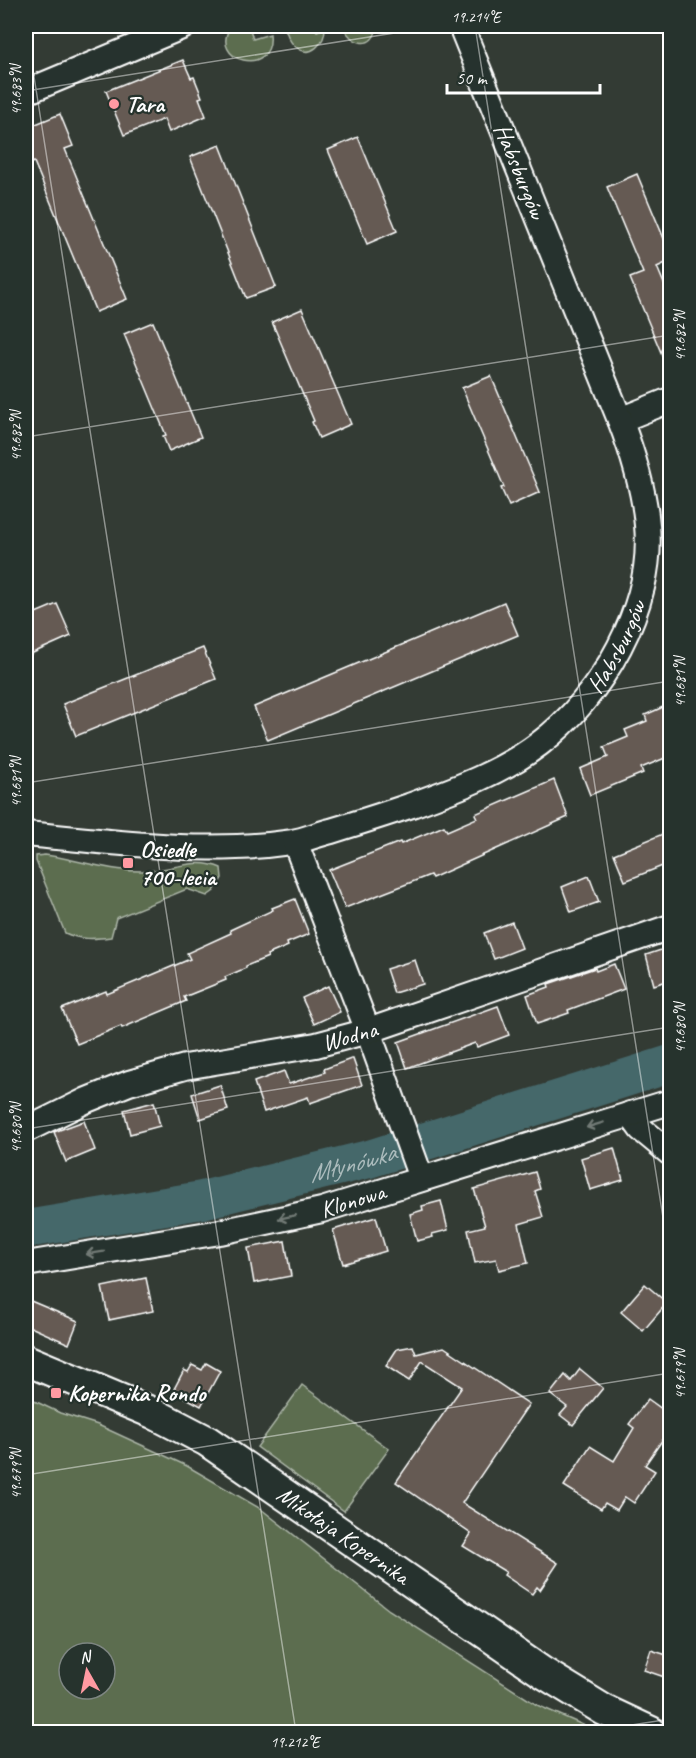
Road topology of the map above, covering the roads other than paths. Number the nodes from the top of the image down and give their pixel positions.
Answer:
1 (184, 26) edge
2 (461, 26) edge
3 (26, 92) edge
4 (670, 400) edge
5 (620, 420) junction
6 (26, 834) edge
7 (295, 842) junction
8 (670, 927) edge
9 (368, 1031) junction
10 (670, 1102) edge
11 (630, 1114) junction
12 (26, 1130) edge
13 (670, 1153) edge
14 (421, 1179) junction
15 (26, 1264) edge
16 (26, 1360) edge
17 (651, 1732) edge

1 - 3 street
2 - 5 street, Habsburgów
4 - 5 street
5 - 7 street, Habsburgów
6 - 7 street, Habsburgów
7 - 9 street
8 - 9 street, Wodna
9 - 12 street, Wodna
9 - 14 street
10 - 11 street, Klonowa
11 - 13 street
11 -> 14 street, Klonowa
14 -> 15 street, Klonowa
16 - 17 main road, Mikołaja Kopernika

